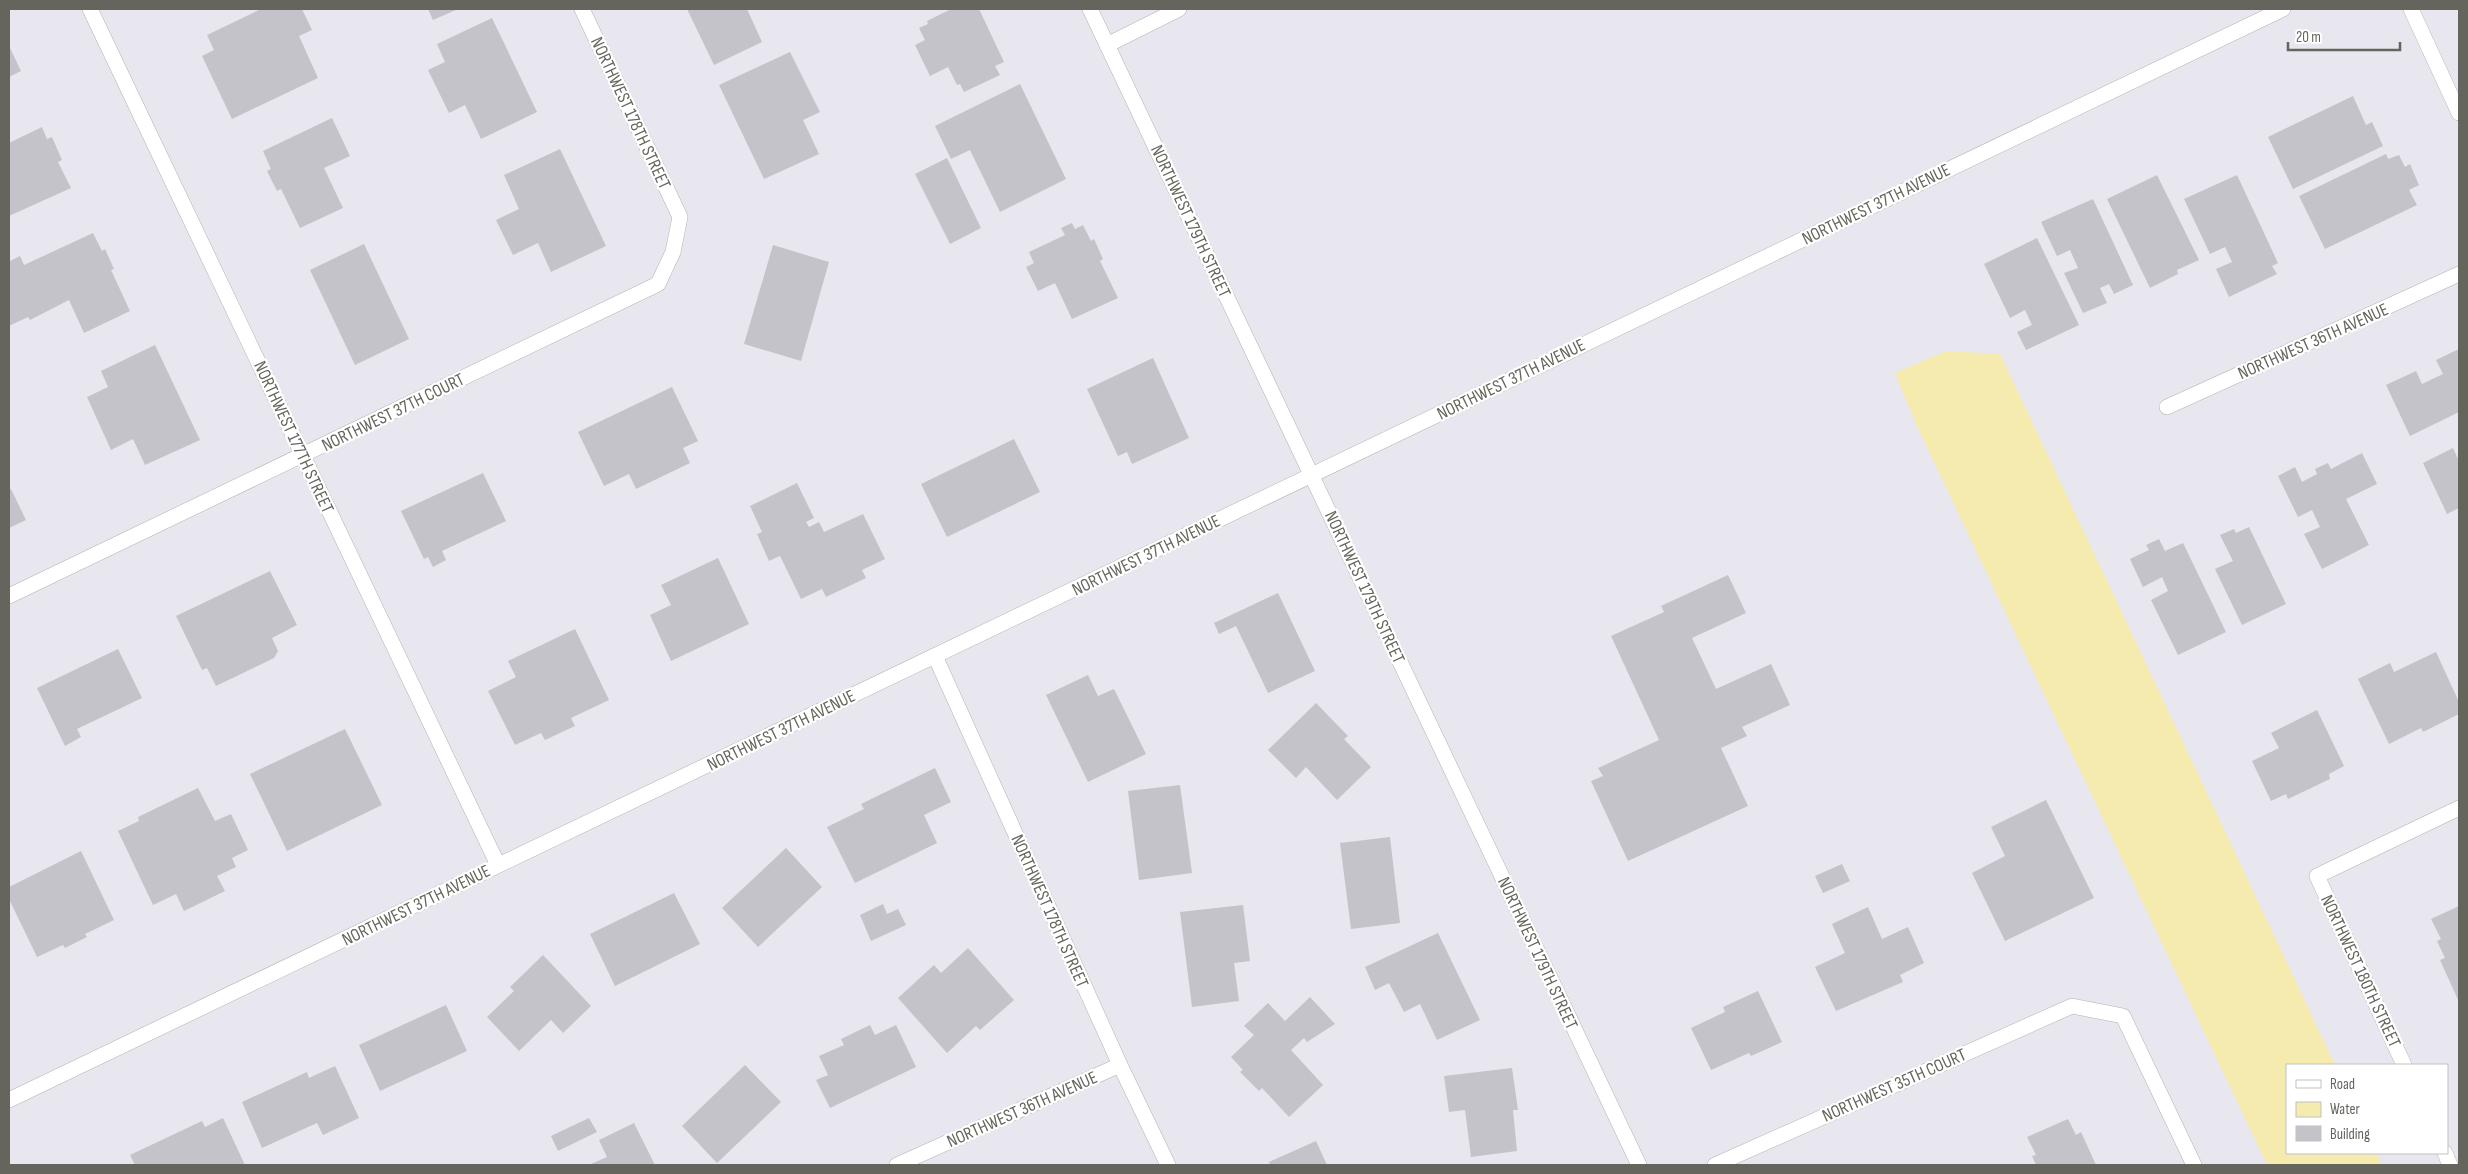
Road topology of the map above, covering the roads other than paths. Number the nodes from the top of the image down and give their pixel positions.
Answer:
1 (90, 9) edge
2 (582, 9) edge
3 (1090, 9) edge
4 (1179, 9) edge
5 (2283, 9) edge
6 (2411, 9) edge
7 (1108, 45) junction
8 (2459, 112) edge
9 (680, 217) joint
10 (2459, 274) edge
11 (2168, 407) dead end
12 (304, 456) junction
13 (1312, 475) junction
14 (9, 596) edge
15 (935, 656) junction
16 (2459, 808) edge
17 (498, 865) junction
18 (2404, 1064) edge
19 (1120, 1065) junction
20 (9, 1100) edge
21 (897, 1165) edge
22 (1168, 1165) edge
23 (1639, 1165) edge
24 (1716, 1165) edge
25 (2194, 1165) edge

1 - 12 street, NORTHWEST 177TH STREET
2 - 9 street, NORTHWEST 178TH STREET
3 - 7 street, NORTHWEST 179TH STREET
4 - 7 street
5 - 13 street, NORTHWEST 37TH AVENUE
6 - 8 street
7 - 13 street, NORTHWEST 179TH STREET
9 - 12 street, NORTHWEST 37TH COURT
10 - 11 street, NORTHWEST 36TH AVENUE
12 - 14 street, NORTHWEST 37TH COURT
12 - 17 street, NORTHWEST 177TH STREET
13 - 15 street, NORTHWEST 37TH AVENUE
13 - 23 street, NORTHWEST 179TH STREET
15 - 17 street, NORTHWEST 37TH AVENUE
15 - 19 street, NORTHWEST 178TH STREET
16 - 18 street, NORTHWEST 180TH STREET
17 - 20 street, NORTHWEST 37TH AVENUE
19 - 21 street, NORTHWEST 36TH AVENUE
19 - 22 street, NORTHWEST 178TH STREET
24 - 25 street, NORTHWEST 35TH COURT

